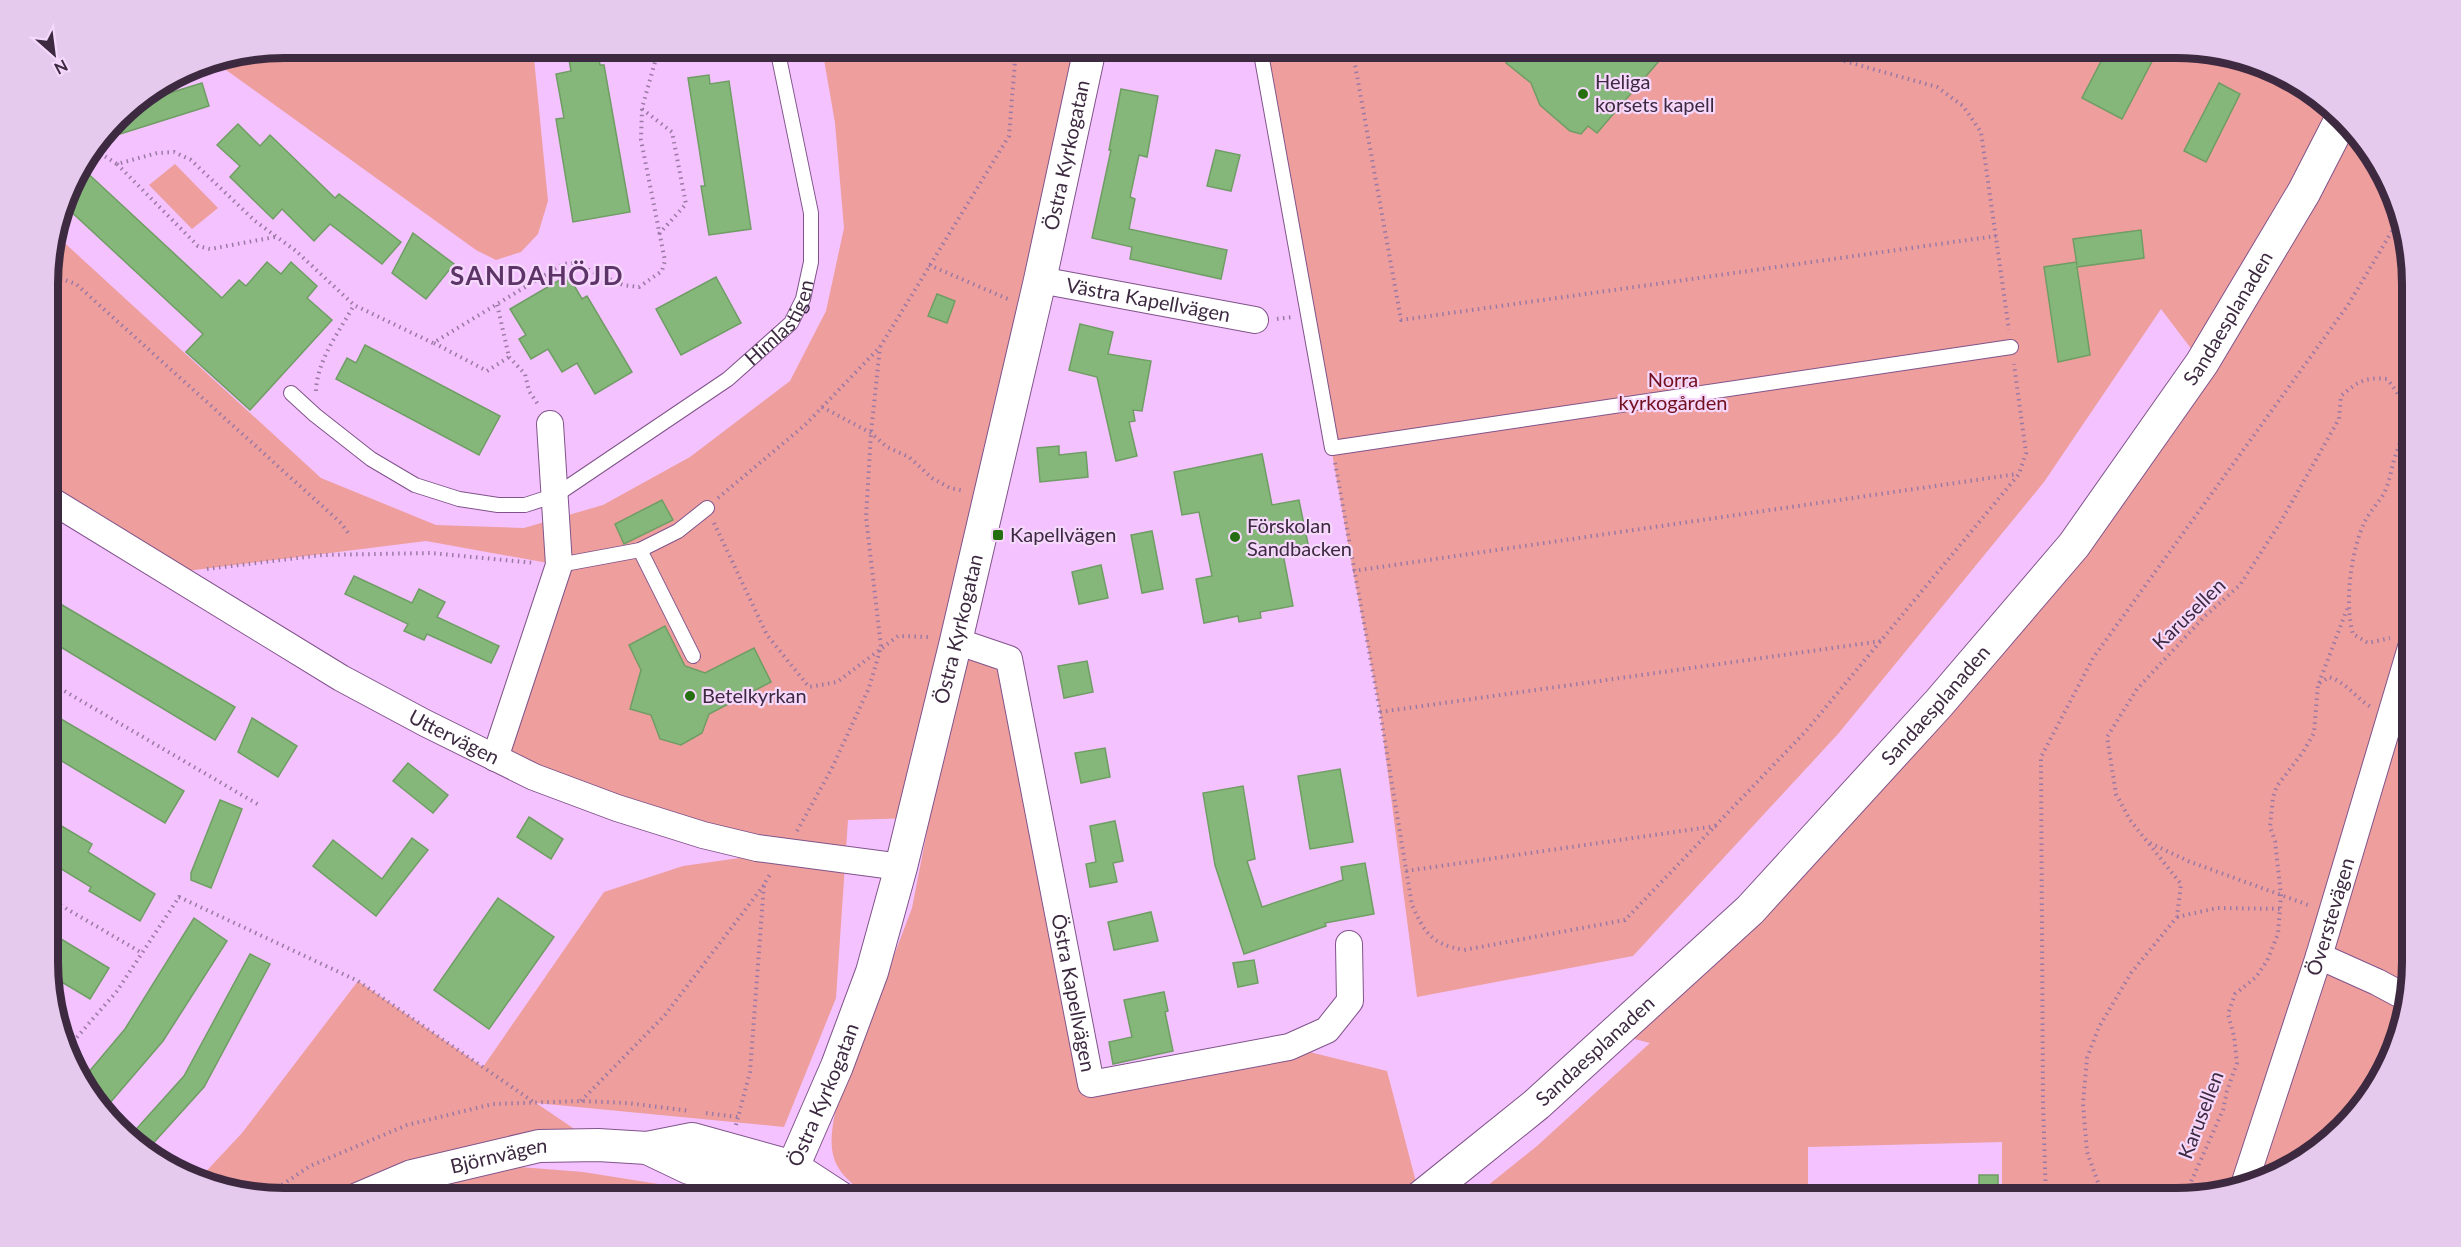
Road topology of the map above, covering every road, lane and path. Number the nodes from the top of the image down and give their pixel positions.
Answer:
1 (656, 58) edge
2 (780, 58) edge
3 (1015, 58) edge
4 (1088, 58) edge
5 (1262, 58) edge
6 (1354, 58) edge
7 (1834, 58) edge
8 (642, 108) junction
9 (2338, 127) edge
10 (101, 154) edge
11 (117, 164) junction
12 (2395, 226) edge
13 (659, 234) junction
14 (1996, 236) junction
15 (276, 237) junction
16 (929, 265) junction
17 (58, 278) edge
18 (1040, 280) junction
19 (497, 304) junction
20 (354, 305) junction
21 (1033, 310) junction
22 (1307, 310) junction
23 (1256, 320) joint
24 (433, 343) junction
25 (880, 346) junction
26 (2011, 347) junction
27 (509, 357) junction
28 (291, 393) dead end
29 (2402, 402) edge
30 (822, 407) junction
31 (315, 415) junction
32 (550, 424) joint
33 (871, 434) junction
34 (2402, 437) edge
35 (1332, 448) junction
36 (2019, 474) junction
37 (555, 495) junction
38 (990, 496) junction
39 (58, 504) edge
40 (707, 508) junction
41 (349, 534) dead end
42 (640, 550) junction
43 (559, 565) junction
44 (1353, 571) junction
45 (171, 573) junction
46 (2349, 605) junction
47 (1883, 640) junction
48 (956, 641) junction
49 (2402, 641) edge
50 (881, 647) junction
51 (693, 656) dead end
52 (2318, 684) junction
53 (58, 687) edge
54 (1380, 712) junction
55 (2391, 718) junction
56 (495, 758) junction
57 (259, 805) dead end
58 (1717, 826) junction
59 (2150, 843) junction
60 (784, 852) junction
61 (901, 867) junction
62 (1406, 871) junction
63 (764, 884) junction
64 (2281, 895) junction
65 (58, 903) edge
66 (2282, 909) junction
67 (2332, 915) junction
68 (2176, 916) junction
69 (1349, 944) dead end
70 (142, 953) junction
71 (2319, 956) junction
72 (2400, 995) edge
73 (73, 1042) edge
74 (581, 1101) junction
75 (535, 1103) junction
76 (694, 1111) dead end
77 (705, 1113) dead end
78 (738, 1117) junction
79 (647, 1148) junction
80 (730, 1148) junction
81 (793, 1167) junction
82 (2246, 1178) edge
83 (277, 1188) edge
84 (2190, 1188) edge
85 (381, 1189) edge
86 (760, 1189) edge
87 (784, 1189) edge
88 (827, 1189) edge
89 (1431, 1189) edge
90 (2046, 1189) edge
91 (2101, 1189) edge

1 - 8 path
2 - 37 lane, Himlastigen
3 - 16 path
4 - 18 street, Östra Kyrkogatan
5 - 22 lane
6 - 14 path
7 - 14 path
8 - 13 path
8 - 13 path
9 - 89 main road, Sandaesplanaden
10 - 11 path
11 - 15 path
11 - 15 path
12 - 90 path
13 - 19 path
14 - 26 path
15 - 20 path
16 - 21 path
16 - 25 path
17 - 41 path
18 - 21 street, Östra Kyrkogatan
18 - 23 street, Västra Kapellvägen
19 - 24 path
19 - 27 path
20 - 24 path
20 - 31 path
21 - 38 street, Östra Kyrkogatan
22 - 23 path
22 - 35 lane
24 - 27 path
25 - 30 path
25 - 33 path
26 - 35 lane
26 - 36 path
27 - 32 path
28 - 31 lane, Himlastigen
29 - 59 path, Karusellen
30 - 33 path
30 - 40 path
31 - 37 lane, Himlastigen
32 - 37 street
33 - 38 path
33 - 50 path
34 - 46 path, Karusellen
35 - 44 path
36 - 44 path
36 - 47 path
37 - 43 street
38 - 48 street, Östra Kyrkogatan
39 - 45 street, Uttervägen
40 - 42 lane
40 - 50 path
42 - 43 lane
42 - 51 lane
43 - 45 path
43 - 56 street
44 - 54 path
45 - 56 street, Uttervägen
46 - 49 path, Karusellen
46 - 52 path, Karusellen
47 - 54 path
47 - 58 path
48 - 50 path
48 - 61 street, Östra Kyrkogatan
48 - 69 street, Östra Kapellvägen
49 - 55 street, Överstevägen
50 - 60 path
52 - 55 path
52 - 64 path, Karusellen
53 - 57 path
54 - 62 path
55 - 67 street, Överstevägen
56 - 60 street, Uttervägen
58 - 62 path
58 - 62 path
59 - 64 path
59 - 68 path, Karusellen
60 - 61 street, Uttervägen
60 - 63 path
61 - 81 street, Östra Kyrkogatan
63 - 74 path
63 - 78 path
64 - 66 path, Karusellen
64 - 67 path
65 - 70 path
66 - 68 path
66 - 84 path, Karusellen
67 - 71 street, Överstevägen
68 - 91 path, Karusellen
70 - 73 path
70 - 75 path
71 - 72 street
71 - 82 street, Överstevägen
74 - 75 path
74 - 76 path
75 - 83 path
77 - 78 path
78 - 80 path
79 - 80 street, Björnvägen
79 - 85 street, Björnvägen
79 - 86 street, Björnvägen
80 - 81 street, Björnvägen
81 - 87 street, Östra Kyrkogatan
81 - 88 street, Björnvägen

